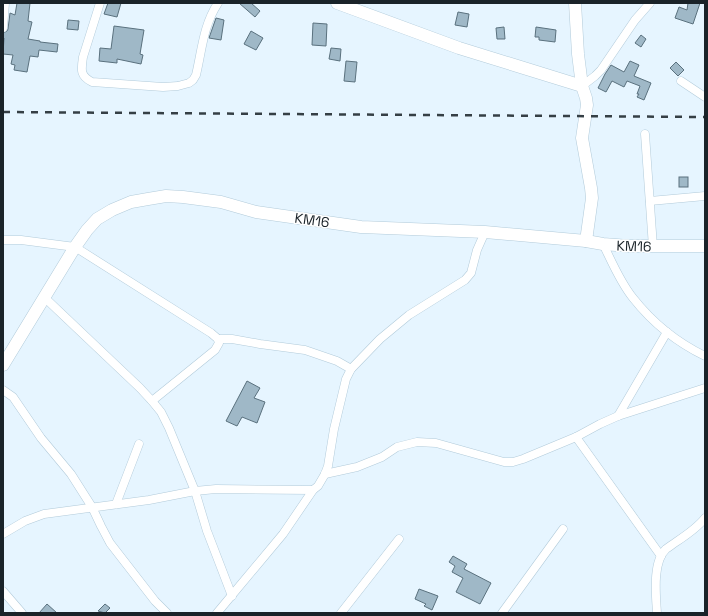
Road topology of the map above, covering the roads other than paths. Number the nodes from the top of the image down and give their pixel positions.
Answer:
1 (5, 3) edge
2 (100, 3) edge
3 (218, 3) edge
4 (337, 3) edge
5 (575, 3) edge
6 (650, 3) edge
7 (3, 28) edge
8 (681, 81) dead end
9 (582, 86) junction
10 (705, 97) edge
11 (645, 134) dead end
12 (705, 196) edge
13 (650, 202) junction
14 (485, 232) junction
15 (3, 240) edge
16 (586, 241) junction
17 (603, 244) junction
18 (705, 246) edge
19 (75, 247) junction
20 (654, 247) junction
21 (44, 297) junction
22 (667, 332) junction
23 (218, 339) junction
24 (705, 356) edge
25 (3, 365) edge
26 (351, 369) junction
27 (705, 388) edge
28 (3, 390) edge
29 (152, 401) junction
30 (618, 416) junction
31 (576, 438) junction
32 (139, 444) dead end
33 (325, 474) junction
34 (313, 490) junction
35 (195, 491) junction
36 (116, 504) junction
37 (92, 507) junction
38 (705, 518) edge
39 (564, 529) dead end
40 (3, 534) edge
41 (399, 539) dead end
42 (660, 556) junction
43 (3, 591) edge
44 (232, 596) junction
45 (22, 613) edge
46 (167, 613) edge
47 (217, 613) edge
48 (341, 613) edge
49 (502, 613) edge
50 (656, 613) edge

1 - 7 street
2 - 3 street
4 - 9 street
5 - 9 street
6 - 9 street
8 - 10 street
9 - 16 street
11 - 13 street
12 - 13 street
13 - 20 street
14 - 16 street, KM16
14 - 19 street, KM16
14 - 26 street
15 - 19 street
16 - 17 street, KM16
17 - 20 street, KM16
17 - 22 street
18 - 20 street, KM16
19 - 21 street, KM16
19 - 23 street
21 - 25 street, KM16
21 - 29 street
22 - 24 street
22 - 30 street
23 - 26 street
23 - 29 street
26 - 33 street
27 - 30 street
28 - 37 street
29 - 35 street
30 - 31 street
31 - 33 street
31 - 42 street
32 - 36 street
33 - 34 street
34 - 35 street
34 - 44 street
35 - 36 street
35 - 44 street
36 - 37 street
37 - 40 street
37 - 46 street
38 - 42 street
39 - 49 street
41 - 48 street
42 - 50 street
43 - 45 street
44 - 47 street

